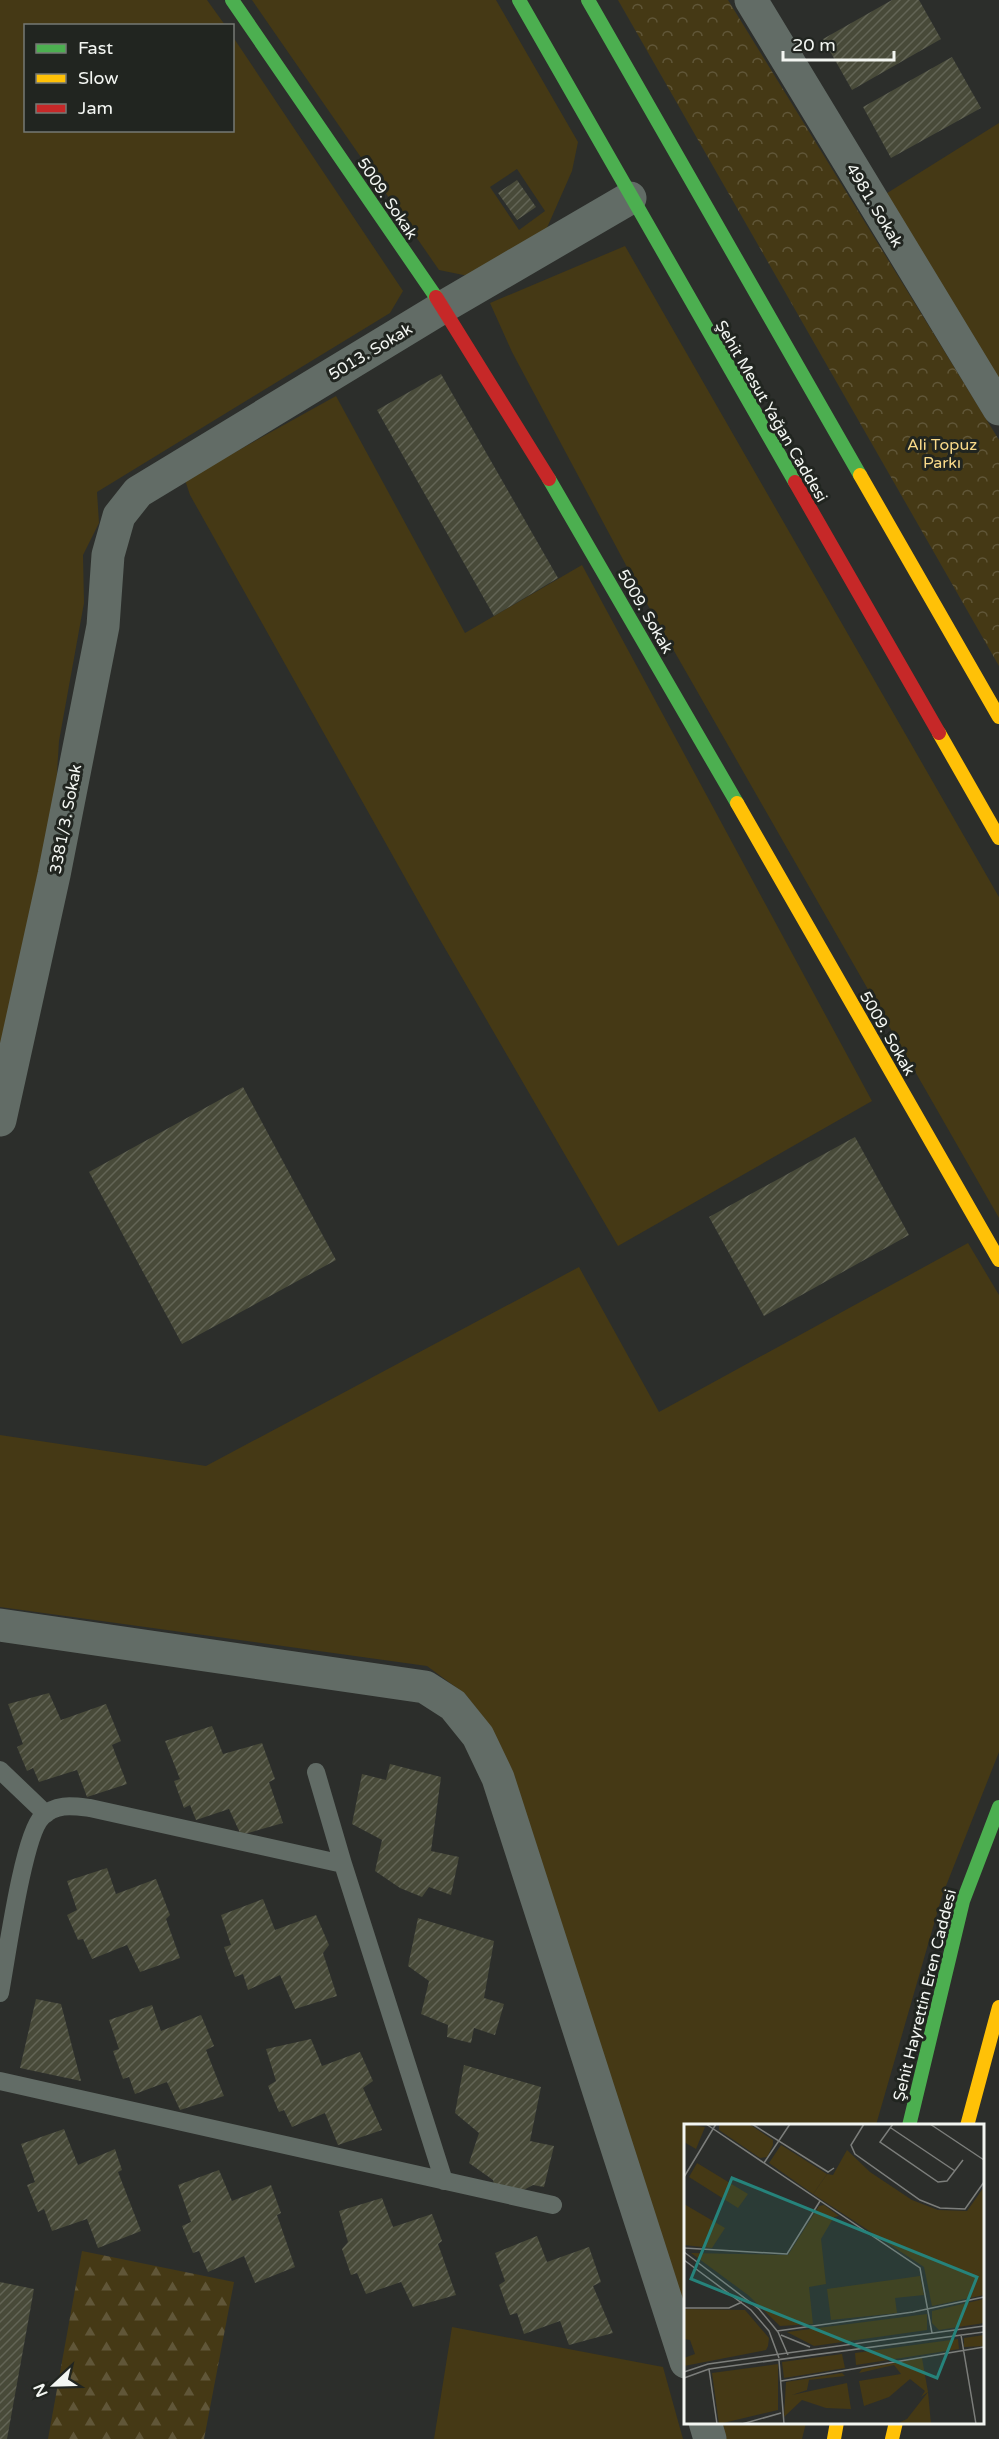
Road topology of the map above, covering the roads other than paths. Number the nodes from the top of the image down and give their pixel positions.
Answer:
1 (232, 0) edge
2 (519, 0) edge
3 (588, 0) edge
4 (751, 0) edge
5 (630, 198) junction
6 (442, 307) junction
7 (999, 409) edge
8 (119, 516) joint
9 (999, 717) edge
10 (999, 838) edge
11 (0, 1120) edge
12 (999, 1260) edge
13 (0, 1625) edge
14 (0, 1770) edge
15 (316, 1772) dead end
16 (999, 1807) edge
17 (46, 1814) junction
18 (343, 1864) junction
19 (0, 1993) edge
20 (999, 2007) edge
21 (0, 2081) edge
22 (909, 2124) edge
23 (968, 2124) edge
24 (444, 2181) junction
25 (553, 2205) dead end
26 (684, 2356) edge
27 (706, 2424) edge
28 (837, 2424) edge
29 (896, 2424) edge
30 (710, 2439) edge
31 (834, 2439) edge
32 (892, 2439) edge

1 - 6 main road, 5009. Sokak
2 - 5 main road, Şehit Mesut Yağan Caddesi
3 - 9 main road
4 - 7 street, 4981. Sokak
5 - 6 street, 5013. Sokak
5 - 10 main road, Şehit Mesut Yağan Caddesi
6 - 8 street, 5013. Sokak
6 - 12 main road, 5009. Sokak
8 - 11 street, 3381/3. Sokak
13 - 26 street
14 - 17 lane
15 - 18 lane
16 - 22 main road, Şehit Hayrettin Eren Caddesi
17 - 18 lane
17 - 19 lane
18 - 24 lane
20 - 23 main road
21 - 24 lane
24 - 25 lane
27 - 30 street
28 - 31 main road
29 - 32 main road

